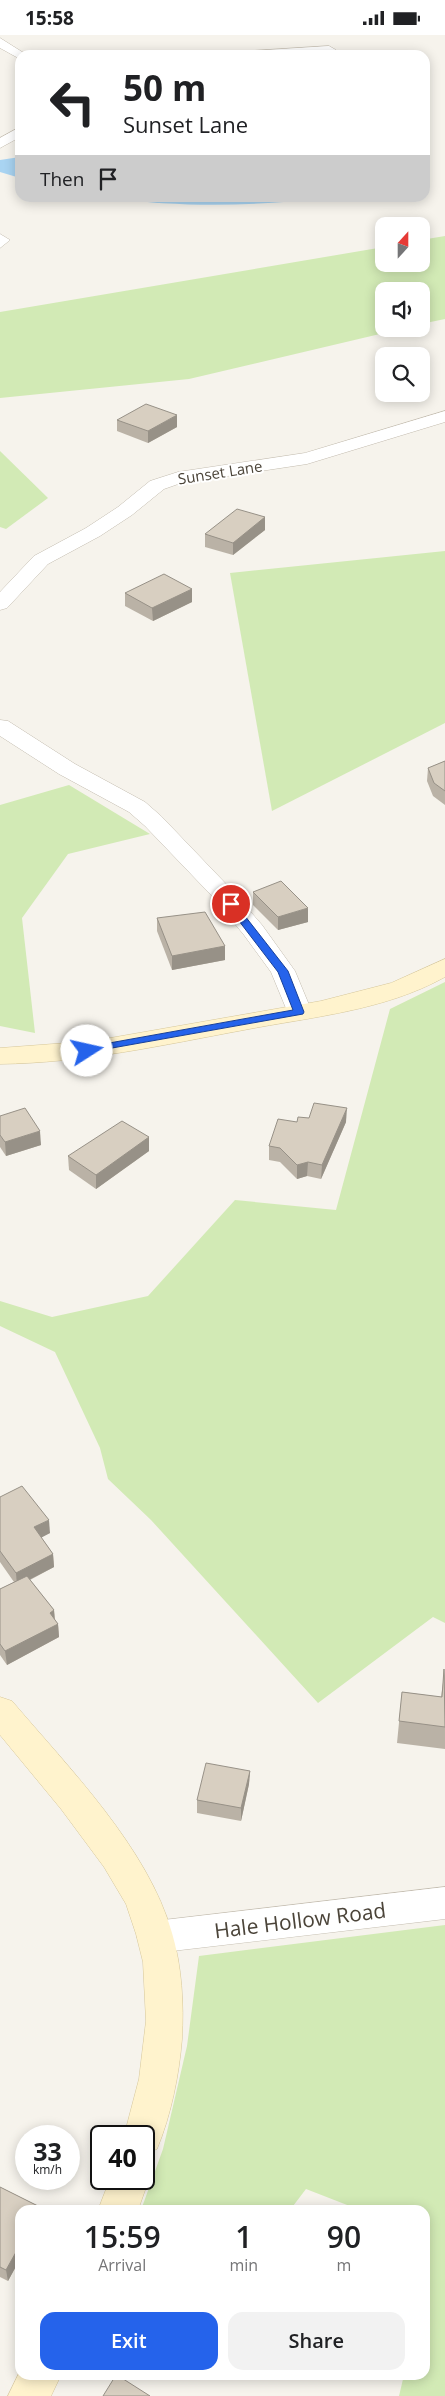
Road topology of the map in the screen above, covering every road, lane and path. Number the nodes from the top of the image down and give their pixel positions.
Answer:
1 (0, 42) edge
2 (15, 52) edge
3 (15, 134) edge
4 (0, 144) edge
5 (0, 237) edge
6 (0, 245) edge
7 (445, 416) edge
8 (0, 604) edge
9 (0, 726) edge
10 (445, 967) edge
11 (299, 1012) junction
12 (0, 1056) edge
13 (0, 1711) edge
14 (445, 1903) edge
15 (155, 1937) junction
16 (146, 2125) edge
17 (125, 2190) edge
18 (120, 2205) edge
19 (37, 2380) edge
20 (29, 2396) edge

1 - 2 street
3 - 4 street
5 - 6 lane
7 - 8 street, Sunset Lane
9 - 11 street
10 - 11 street
11 - 12 street
13 - 15 street
14 - 15 street, Hale Hollow Road
15 - 16 street
17 - 18 street
19 - 20 street

